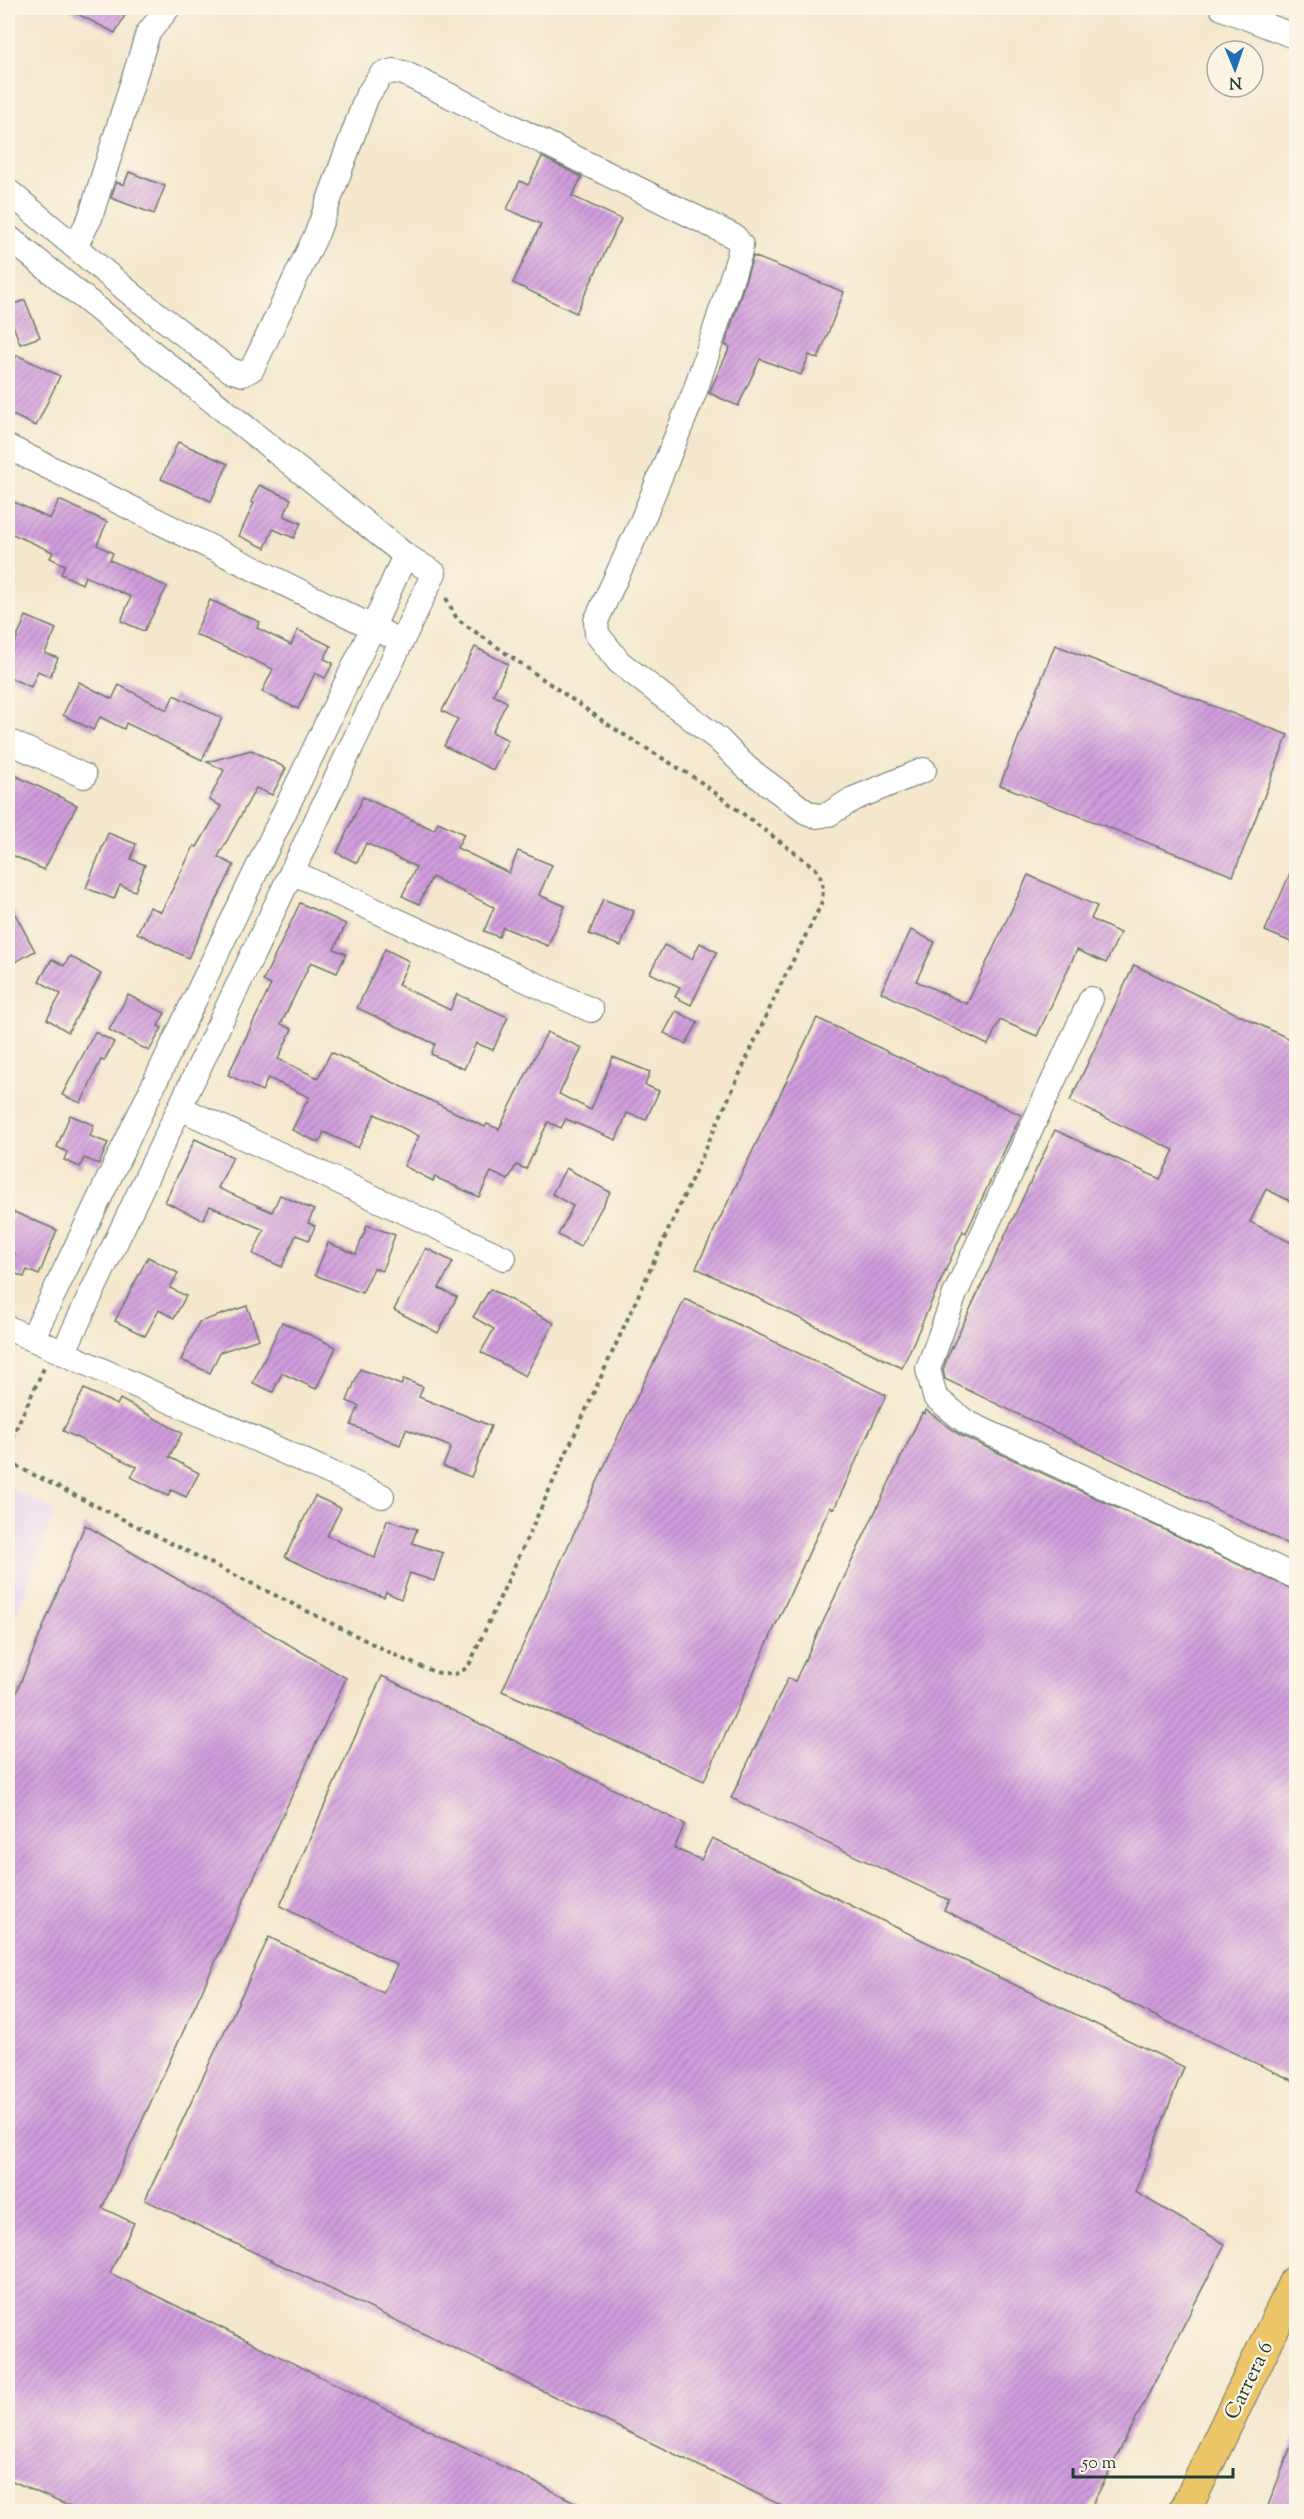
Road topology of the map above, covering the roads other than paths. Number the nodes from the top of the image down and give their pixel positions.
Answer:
1 (168, 8) edge
2 (1222, 8) edge
3 (1296, 37) edge
4 (8, 190) edge
5 (8, 237) edge
6 (70, 242) junction
7 (8, 447) edge
8 (405, 555) junction
9 (373, 627) junction
10 (401, 642) junction
11 (8, 741) edge
12 (924, 770) dead end
13 (84, 776) dead end
14 (292, 872) junction
15 (203, 984) junction
16 (232, 998) junction
17 (1091, 999) dead end
18 (591, 1010) dead end
19 (180, 1108) junction
20 (504, 1258) dead end
21 (8, 1328) edge
22 (50, 1347) junction
23 (382, 1496) dead end
24 (1296, 1577) edge
25 (1296, 2281) edge
26 (1184, 2511) edge

1 - 6 street
2 - 3 street
4 - 6 street
5 - 8 street
6 - 12 street
7 - 9 street
8 - 9 street
8 - 10 street
9 - 10 street
9 - 15 street
10 - 14 street
11 - 13 street
14 - 16 street
14 - 18 street
15 - 16 street
15 - 22 street
16 - 19 street
17 - 24 street
19 - 20 street
19 - 22 street
21 - 22 street
22 - 23 street
25 - 26 main road, Carrera 6

